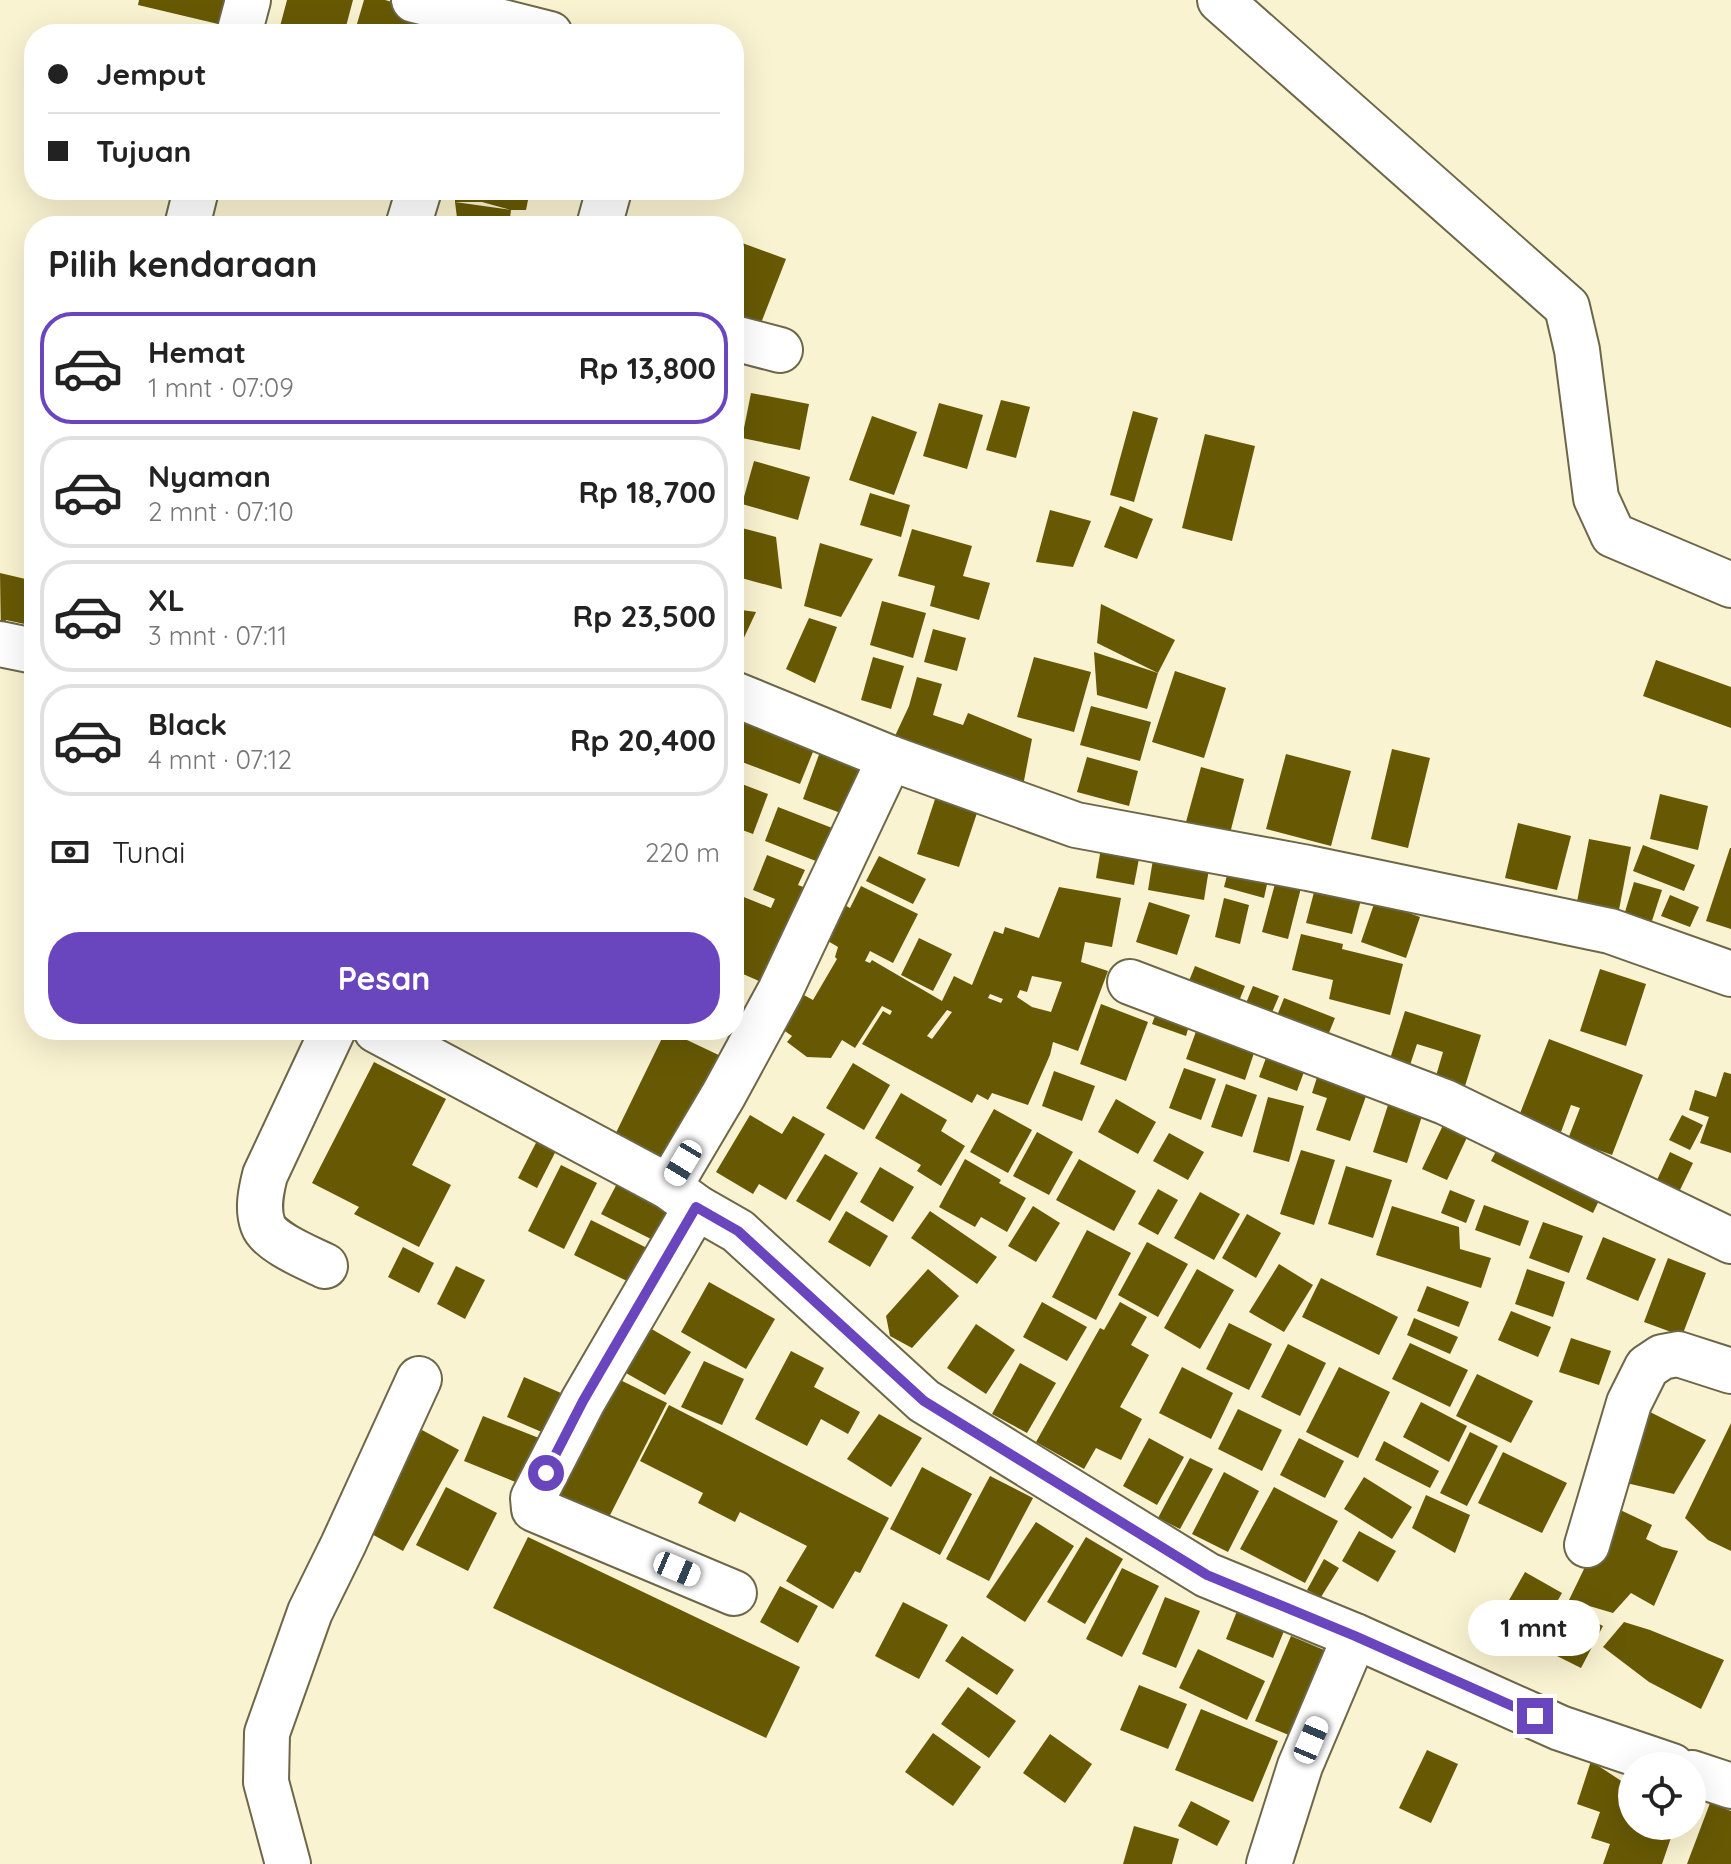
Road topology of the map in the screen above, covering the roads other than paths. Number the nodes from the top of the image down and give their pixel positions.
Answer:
1 (248, 0) edge
2 (414, 0) edge
3 (1220, 0) edge
4 (242, 24) edge
5 (466, 24) edge
6 (512, 24) edge
7 (744, 341) edge
8 (780, 350) dead end
9 (1731, 585) edge
10 (0, 644) edge
11 (24, 649) edge
12 (744, 698) edge
13 (890, 758) junction
14 (1731, 974) edge
15 (1130, 982) dead end
16 (328, 1040) edge
17 (394, 1040) edge
18 (683, 1197) junction
19 (1731, 1241) edge
20 (325, 1266) dead end
21 (1731, 1371) edge
22 (419, 1379) dead end
23 (1587, 1545) dead end
24 (734, 1593) dead end
25 (1355, 1636) junction
26 (1631, 1752) edge
27 (1706, 1778) edge
28 (1731, 1786) edge
29 (288, 1864) edge
30 (1269, 1864) edge

1 - 4 street
2 - 5 street
3 - 9 street
5 - 6 street
7 - 8 street
10 - 11 street
12 - 13 street
13 - 14 street
13 - 18 street
15 - 19 street
16 - 20 street
17 - 18 street
18 - 24 street
18 - 25 street
21 - 23 street
22 - 29 street
25 - 26 street
25 - 30 street
27 - 28 street

